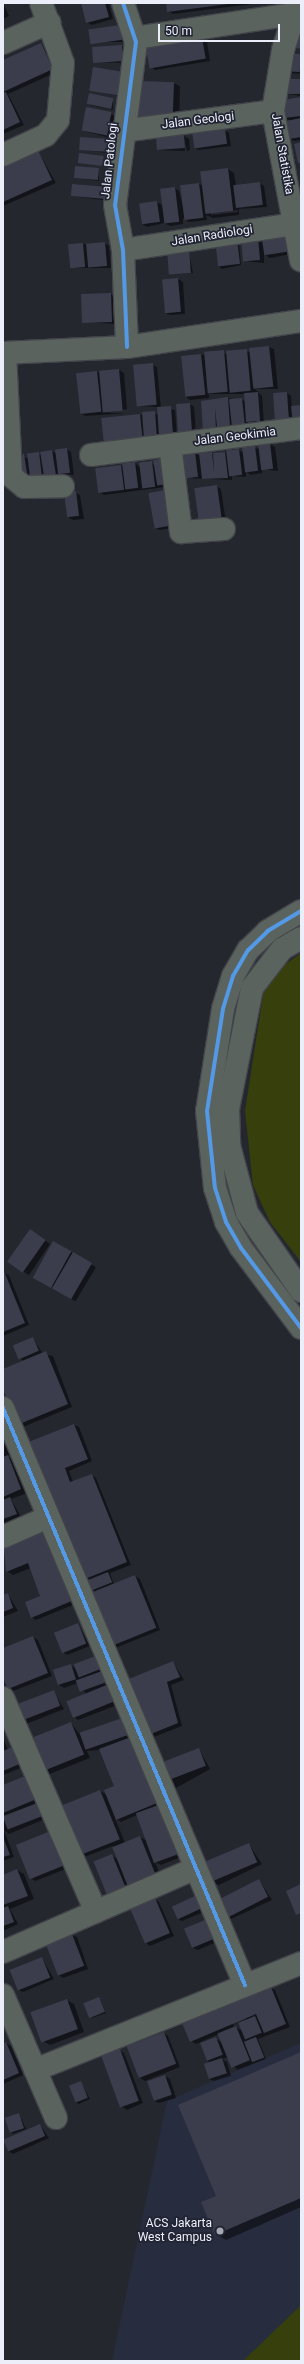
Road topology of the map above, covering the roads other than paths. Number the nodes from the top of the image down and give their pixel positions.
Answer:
1 (123, 3) edge
2 (296, 8) edge
3 (45, 12) edge
4 (135, 38) junction
5 (3, 43) edge
6 (274, 111) junction
7 (122, 131) junction
8 (3, 155) edge
9 (298, 223) edge
10 (122, 250) junction
11 (301, 260) edge
12 (301, 321) edge
13 (127, 347) junction
14 (4, 353) edge
15 (301, 428) edge
16 (170, 445) junction
17 (91, 455) dead end
18 (63, 486) dead end
19 (224, 529) dead end
20 (301, 911) edge
21 (301, 938) edge
22 (301, 1291) edge
23 (301, 1328) edge
24 (3, 1408) edge
25 (46, 1518) junction
26 (3, 1537) edge
27 (3, 1698) edge
28 (196, 1868) junction
29 (96, 1912) junction
30 (3, 1952) edge
31 (301, 1963) edge
32 (245, 1985) junction
33 (3, 1995) edge
34 (10, 2028) edge
35 (35, 2070) junction
36 (56, 2118) dead end

1 - 4 street, Jalan Patologi
2 - 4 street
2 - 6 street, Jalan Statistika
3 - 5 street
3 - 8 street
4 - 7 street, Jalan Patologi
6 - 7 street, Jalan Geologi
6 - 9 street, Jalan Statistika
7 - 10 street, Jalan Patologi
9 - 10 street, Jalan Radiologi
9 - 11 street, Jalan Statistika
10 - 13 street, Jalan Patologi
12 - 13 street
13 - 14 street
14 - 18 street
15 - 16 street, Jalan Geokimia
16 - 17 street, Jalan Geokimia
16 - 19 street
20 - 23 street
21 - 22 street
24 - 25 street
25 - 26 street
25 - 28 street
27 - 29 street
28 - 29 street
28 - 32 street
29 - 30 street
31 - 32 street
32 - 35 street
33 - 34 street
34 - 35 street
35 - 36 street

